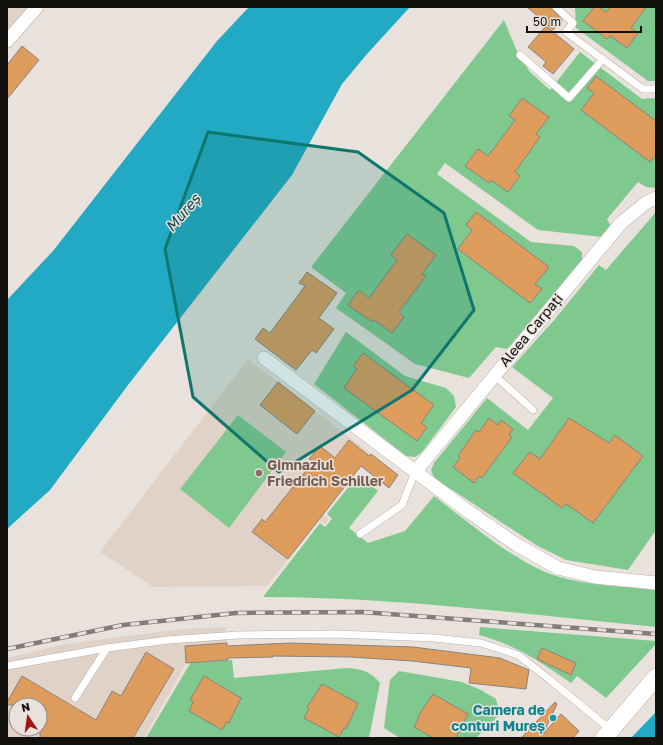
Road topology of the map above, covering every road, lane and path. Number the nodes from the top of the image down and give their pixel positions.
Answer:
1 (37, 7) edge
2 (556, 7) edge
3 (7, 41) edge
4 (520, 55) dead end
5 (603, 59) junction
6 (656, 89) edge
7 (656, 198) edge
8 (264, 358) dead end
9 (494, 375) junction
10 (533, 410) dead end
11 (415, 472) junction
12 (360, 534) dead end
13 (656, 583) edge
14 (107, 648) junction
15 (7, 666) edge
16 (656, 677) edge
17 (75, 698) dead end
18 (607, 734) edge

1 - 3 street
2 - 5 lane
4 - 5 lane
5 - 6 lane
7 - 9 street, Aleea Carpați
8 - 11 street
9 - 10 lane
9 - 11 street, Aleea Carpați
11 - 12 lane
11 - 13 street
14 - 15 lane
14 - 17 lane
14 - 18 lane
16 - 18 street

